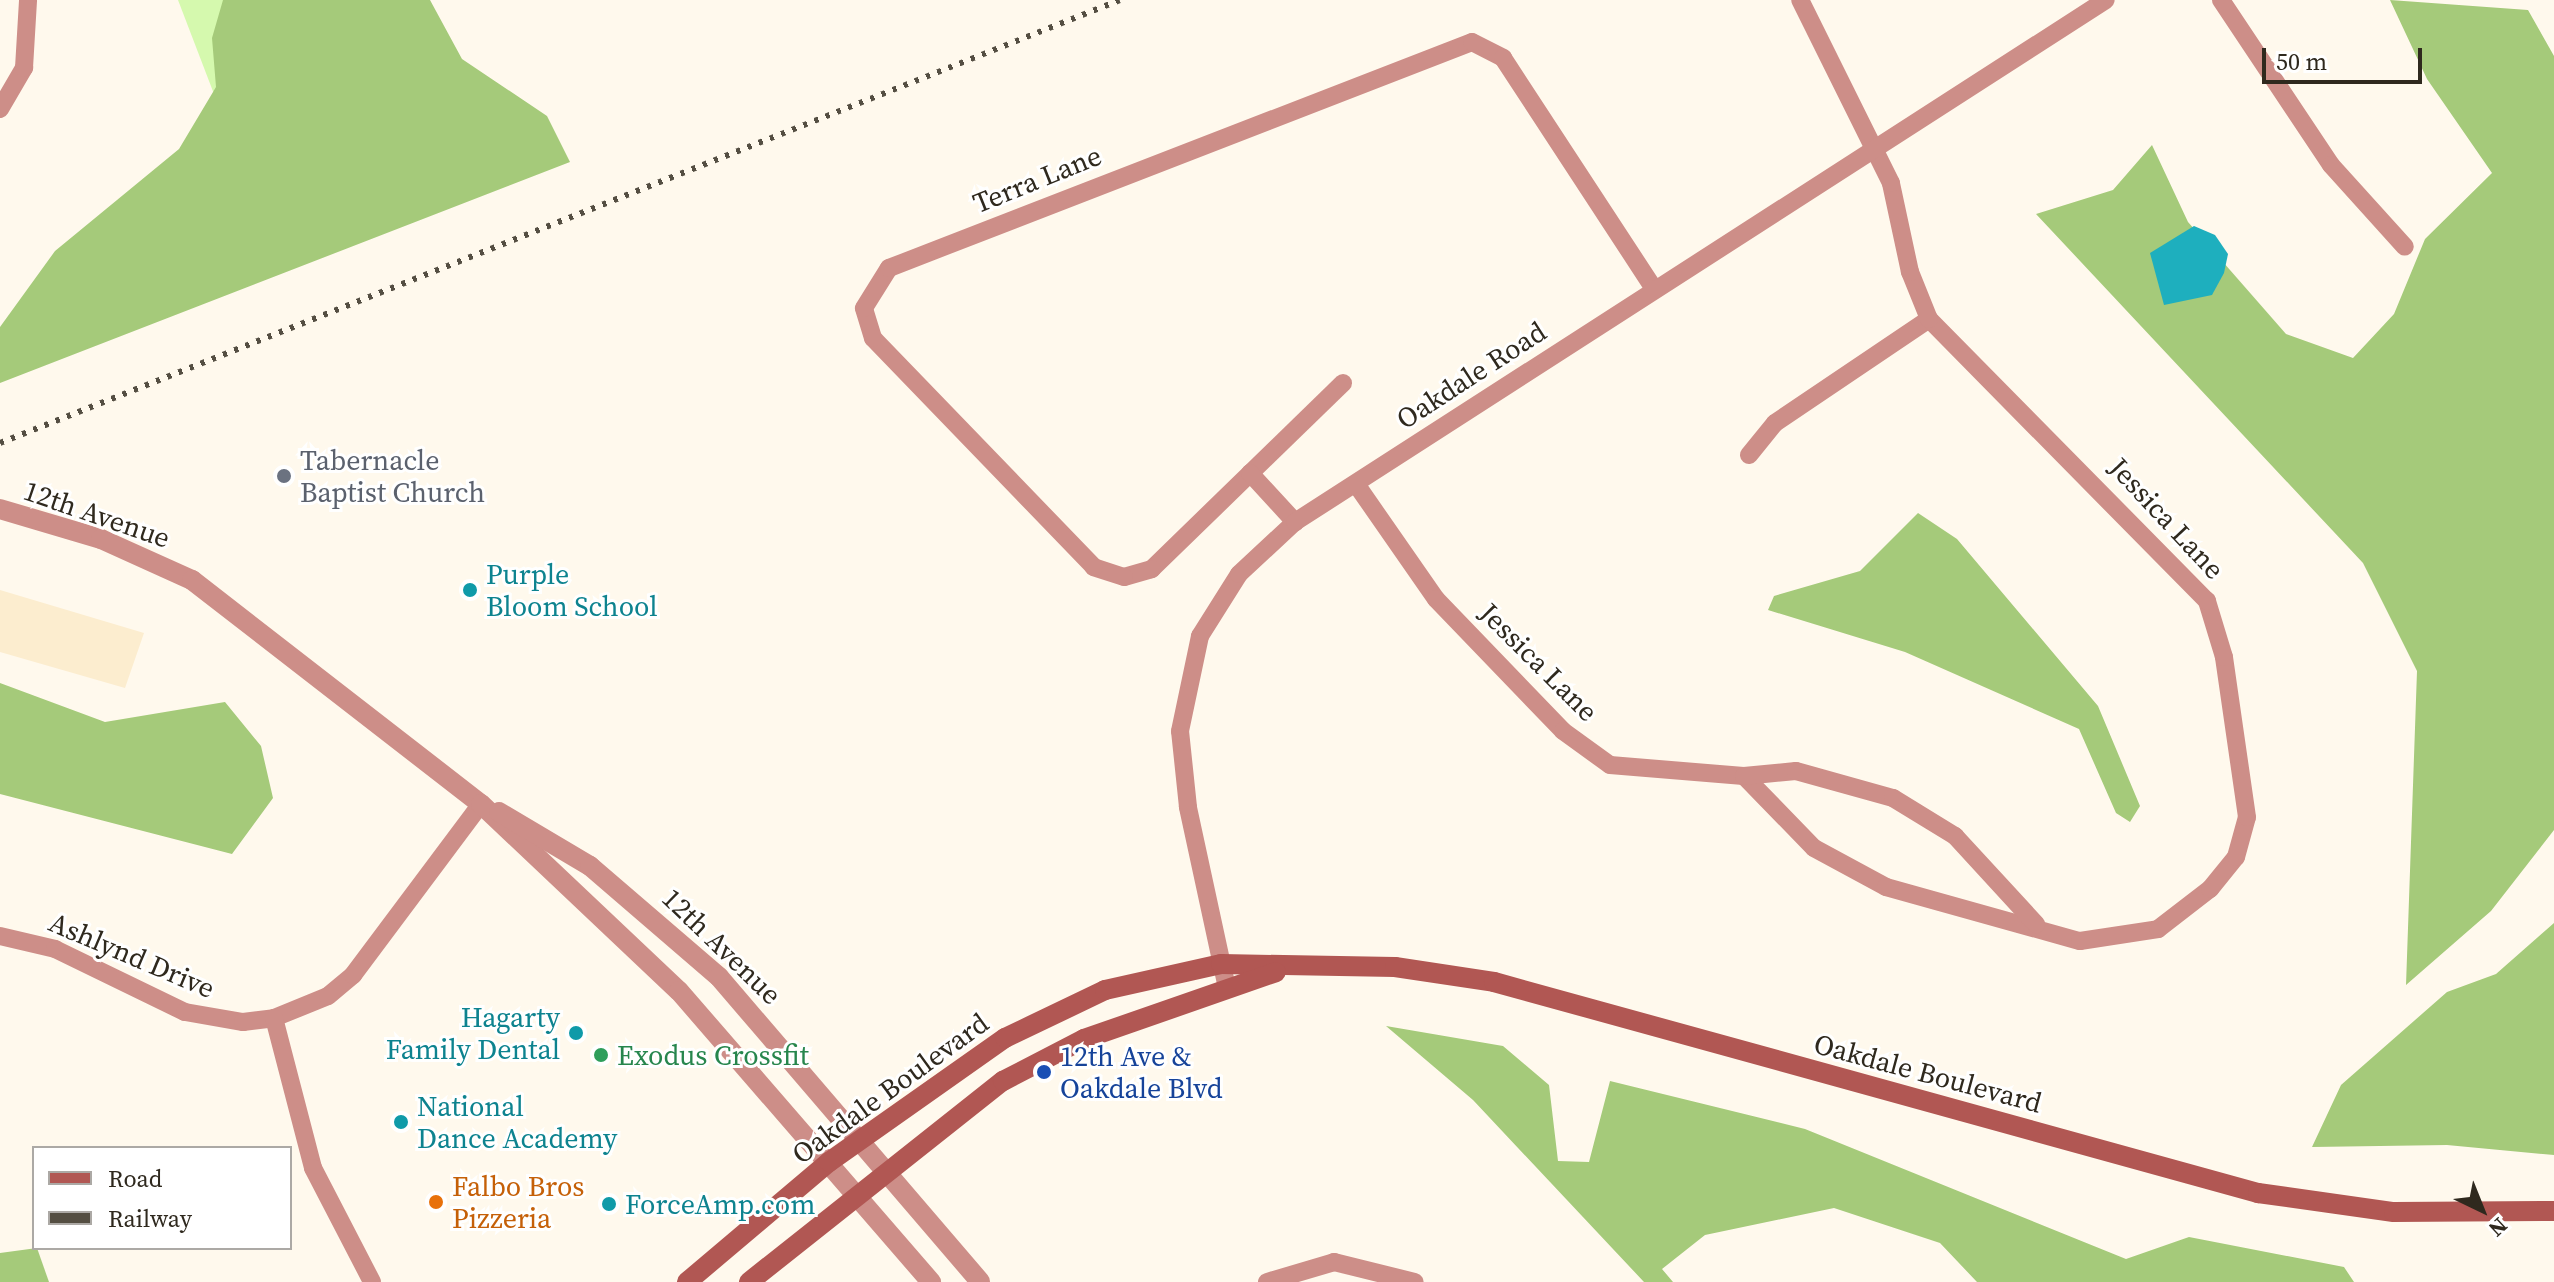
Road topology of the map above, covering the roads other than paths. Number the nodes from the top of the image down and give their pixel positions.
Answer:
1 (28, 0) edge
2 (1800, 0) edge
3 (2106, 0) edge
4 (2221, 0) edge
5 (0, 109) edge
6 (1874, 148) junction
7 (2405, 247) dead end
8 (1654, 289) junction
9 (1929, 319) junction
10 (1343, 383) dead end
11 (1749, 455) dead end
12 (1250, 473) junction
13 (1356, 484) junction
14 (0, 509) edge
15 (1295, 522) junction
16 (1744, 776) junction
17 (481, 804) junction
18 (2036, 924) junction
19 (0, 936) edge
20 (1221, 964) junction
21 (1291, 967) junction
22 (1227, 988) junction
23 (274, 1018) junction
24 (860, 1139) junction
25 (829, 1162) junction
26 (885, 1170) junction
27 (856, 1194) junction
28 (2554, 1211) edge
29 (372, 1282) edge
30 (687, 1282) edge
31 (749, 1282) edge
32 (931, 1282) edge
33 (980, 1282) edge
34 (1267, 1282) edge
35 (1415, 1282) edge

1 - 5 street
2 - 6 street, Jessica Lane
3 - 6 street, Oakdale Road
4 - 7 street
6 - 8 street, Oakdale Road
6 - 9 street, Jessica Lane
8 - 12 street, Terra Lane
8 - 13 street, Oakdale Road
9 - 11 street
9 - 18 street, Jessica Lane
10 - 12 street, Terra Lane
12 - 15 street
13 - 15 street, Oakdale Road
13 - 16 street, Jessica Lane
14 - 17 street, 12th Avenue
15 - 20 street, Oakdale Road
16 - 18 street, Jessica Lane
16 - 18 street, Jessica Lane
17 - 23 street, Ashlynd Drive
17 - 24 street, 12th Avenue
17 - 25 street, 12th Avenue
19 - 23 street, Ashlynd Drive
20 - 21 main road, Oakdale Boulevard
20 - 22 street, Oakdale Road
20 - 24 main road, Oakdale Boulevard
21 - 22 main road, Oakdale Boulevard
21 - 28 main road, Oakdale Boulevard
22 - 26 main road, Oakdale Boulevard
23 - 29 street
24 - 25 main road, Oakdale Boulevard
24 - 26 street, 12th Avenue
25 - 27 street, 12th Avenue
25 - 30 main road, Oakdale Boulevard
26 - 27 main road, Oakdale Boulevard
26 - 33 street, 12th Avenue
27 - 31 main road, Oakdale Boulevard
27 - 32 street, 12th Avenue
34 - 35 street

